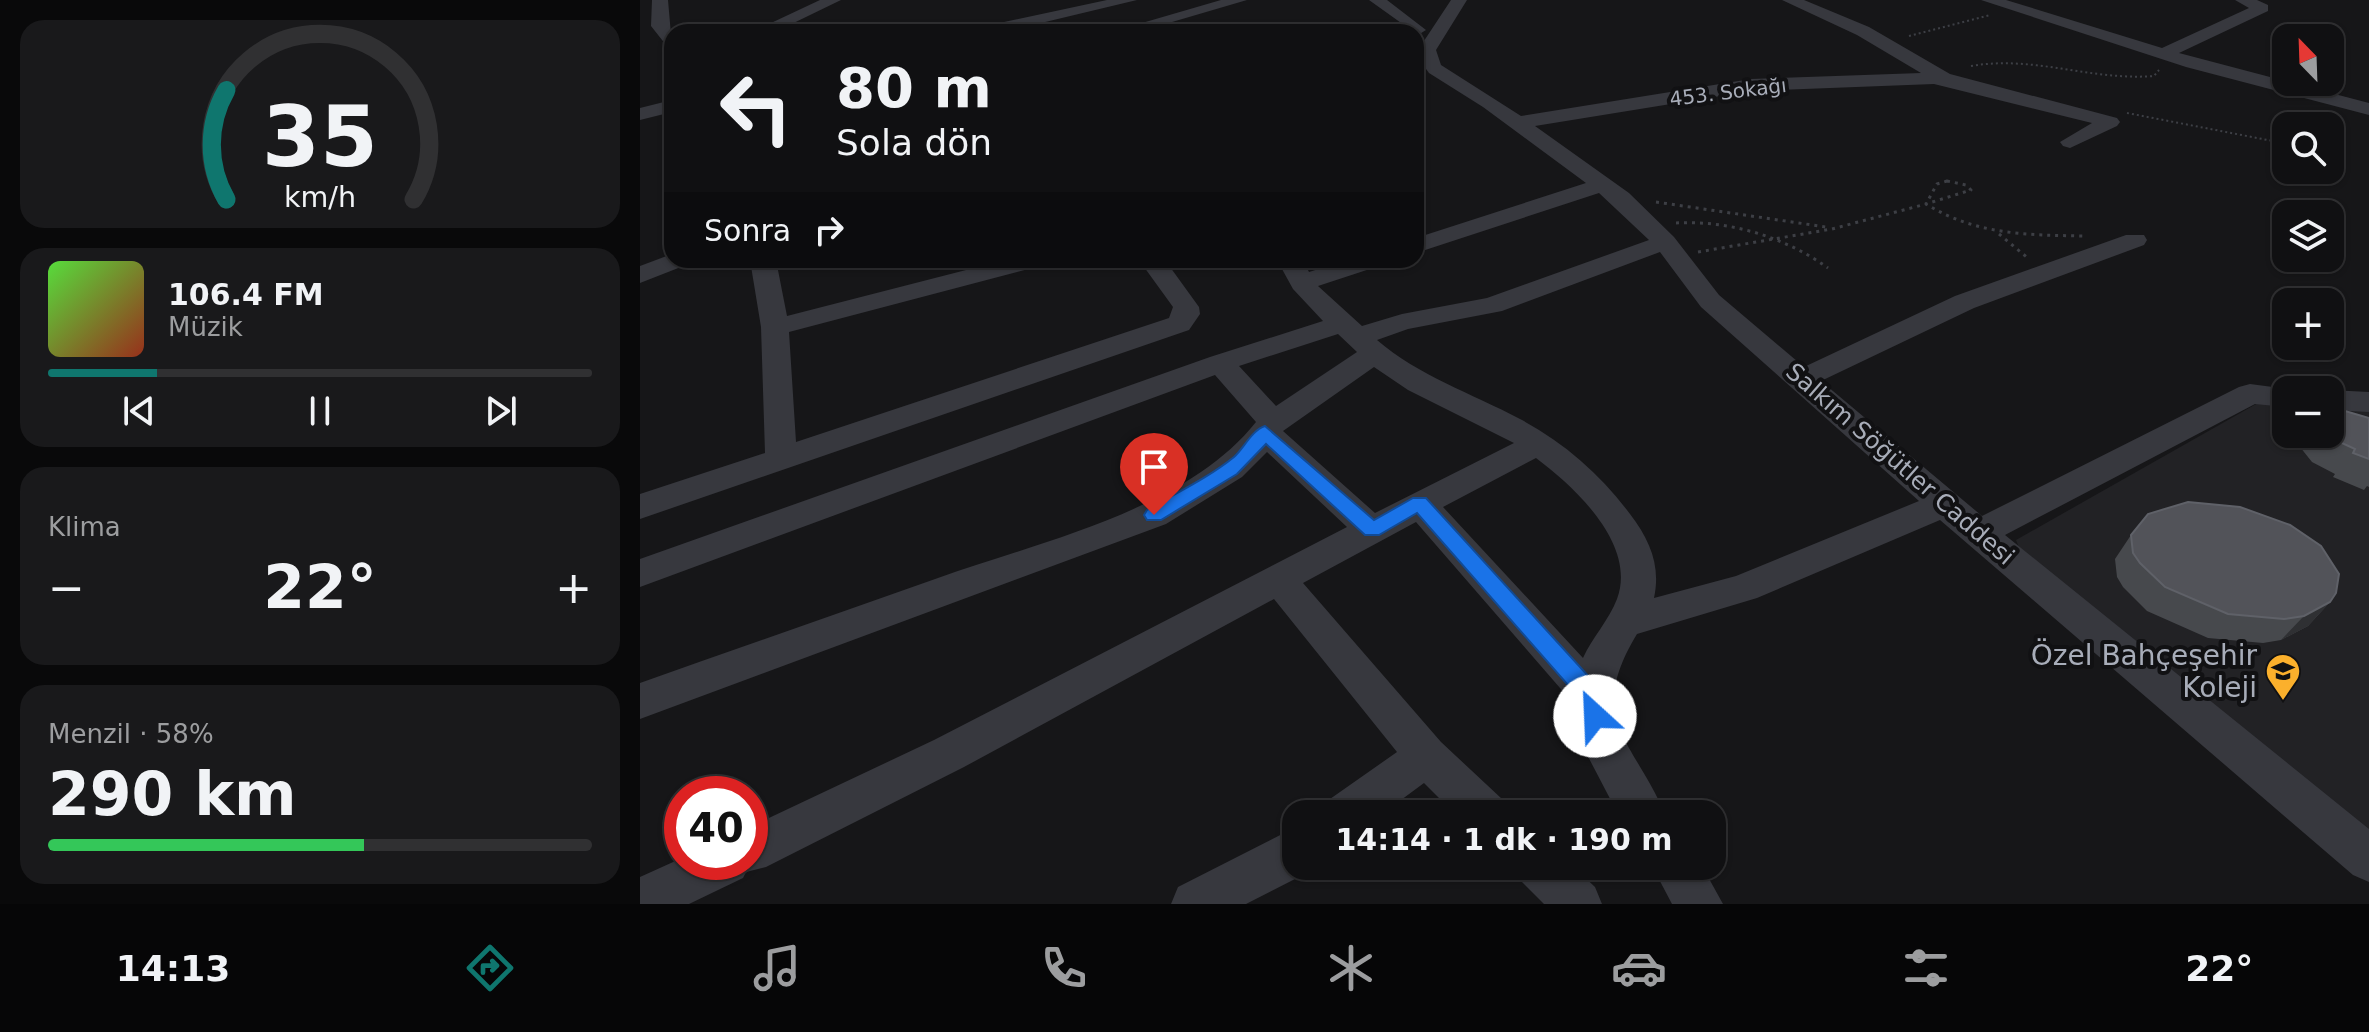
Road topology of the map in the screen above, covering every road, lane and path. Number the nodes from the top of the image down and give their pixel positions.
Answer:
1 (832, 0) edge
2 (1053, 0) edge
3 (1129, 0) edge
4 (1239, 0) edge
5 (1377, 0) edge
6 (1459, 0) edge
7 (1790, 0) edge
8 (1989, 0) edge
9 (2032, 0) edge
10 (2243, 0) edge
11 (787, 1) edge
12 (659, 5) edge
13 (2012, 7) junction
14 (1085, 12) junction
15 (640, 13) edge
16 (779, 24) edge
17 (1023, 24) edge
18 (1112, 24) edge
19 (1153, 24) edge
20 (1404, 24) edge
21 (1441, 26) junction
22 (1424, 29) edge
23 (1863, 31) junction
24 (640, 36) edge
25 (664, 37) edge
26 (2163, 54) junction
27 (1943, 78) junction
28 (664, 108) edge
29 (2369, 109) edge
30 (640, 114) edge
31 (2089, 117) junction
32 (1516, 123) junction
33 (2272, 141) edge
34 (2070, 142) dead end
35 (1612, 191) junction
36 (1926, 204) junction
37 (1832, 229) junction
38 (1997, 233) junction
39 (1767, 239) junction
40 (2135, 240) joint
41 (1665, 242) junction
42 (1424, 244) edge
43 (664, 265) edge
44 (764, 268) edge
45 (1004, 268) edge
46 (1158, 268) edge
47 (1322, 268) edge
48 (1828, 268) dead end
49 (1296, 272) edge
50 (2039, 272) junction
51 (640, 275) edge
52 (775, 327) junction
53 (1358, 338) junction
54 (1220, 363) junction
55 (1801, 380) junction
56 (2272, 396) edge
57 (2344, 401) edge
58 (2369, 402) edge
59 (1269, 427) junction
60 (1538, 444) junction
61 (781, 460) junction
62 (1419, 503) junction
63 (1944, 504) junction
64 (640, 507) edge
65 (1372, 530) junction
66 (1979, 533) junction
67 (640, 573) edge
68 (1279, 580) junction
69 (1628, 621) junction
70 (1593, 697) junction
71 (640, 701) edge
72 (1426, 756) junction
73 (1365, 800) edge
74 (1472, 800) edge
75 (1635, 800) edge
76 (2362, 840) edge
77 (768, 842) edge
78 (1282, 861) edge
79 (688, 880) edge
80 (1553, 880) edge
81 (1684, 880) edge
82 (640, 902) edge
83 (1195, 904) edge
84 (1578, 904) edge
85 (1699, 904) edge

1 - 11 street
1 - 16 street
2 - 14 street
3 - 14 street
4 - 19 street
5 - 20 street
6 - 21 street
7 - 23 street
8 - 13 street
9 - 13 street
10 - 26 street
12 - 15 street
13 - 23 path
13 - 26 street
14 - 17 street
14 - 18 street
21 - 22 street
21 - 32 street, Salkım Söğütler Caddesi
23 - 27 street
24 - 25 street
26 - 27 path
26 - 29 street
27 - 31 street
27 - 32 street, 453. Sokağı
28 - 30 street
31 - 33 path
31 - 34 street
32 - 35 street, Salkım Söğütler Caddesi
35 - 37 path
35 - 41 street, Salkım Söğütler Caddesi
35 - 42 street
36 - 36 path
36 - 37 path
36 - 38 path
37 - 39 path
38 - 40 path
38 - 50 path
39 - 41 path
39 - 41 path
39 - 48 path
40 - 50 street
41 - 53 street
41 - 55 street, Salkım Söğütler Caddesi
43 - 51 street
44 - 52 street
45 - 52 street
46 - 61 street
47 - 49 street
49 - 53 street
50 - 55 street
52 - 61 street
53 - 54 street
53 - 59 street
53 - 60 street
54 - 59 street
54 - 67 street
55 - 63 street, Salkım Söğütler Caddesi
56 - 66 street
57 - 58 street
59 - 65 street
59 - 71 street
60 - 62 street
60 - 69 street
61 - 64 street
62 - 65 street
62 - 70 street
63 - 66 street, Salkım Söğütler Caddesi
63 - 69 street
65 - 68 street
66 - 76 street, Salkım Söğütler Caddesi
68 - 72 street
68 - 77 street
69 - 70 street
70 - 75 street
72 - 73 street
72 - 74 street
78 - 83 street
79 - 82 street
80 - 84 street
81 - 85 street

